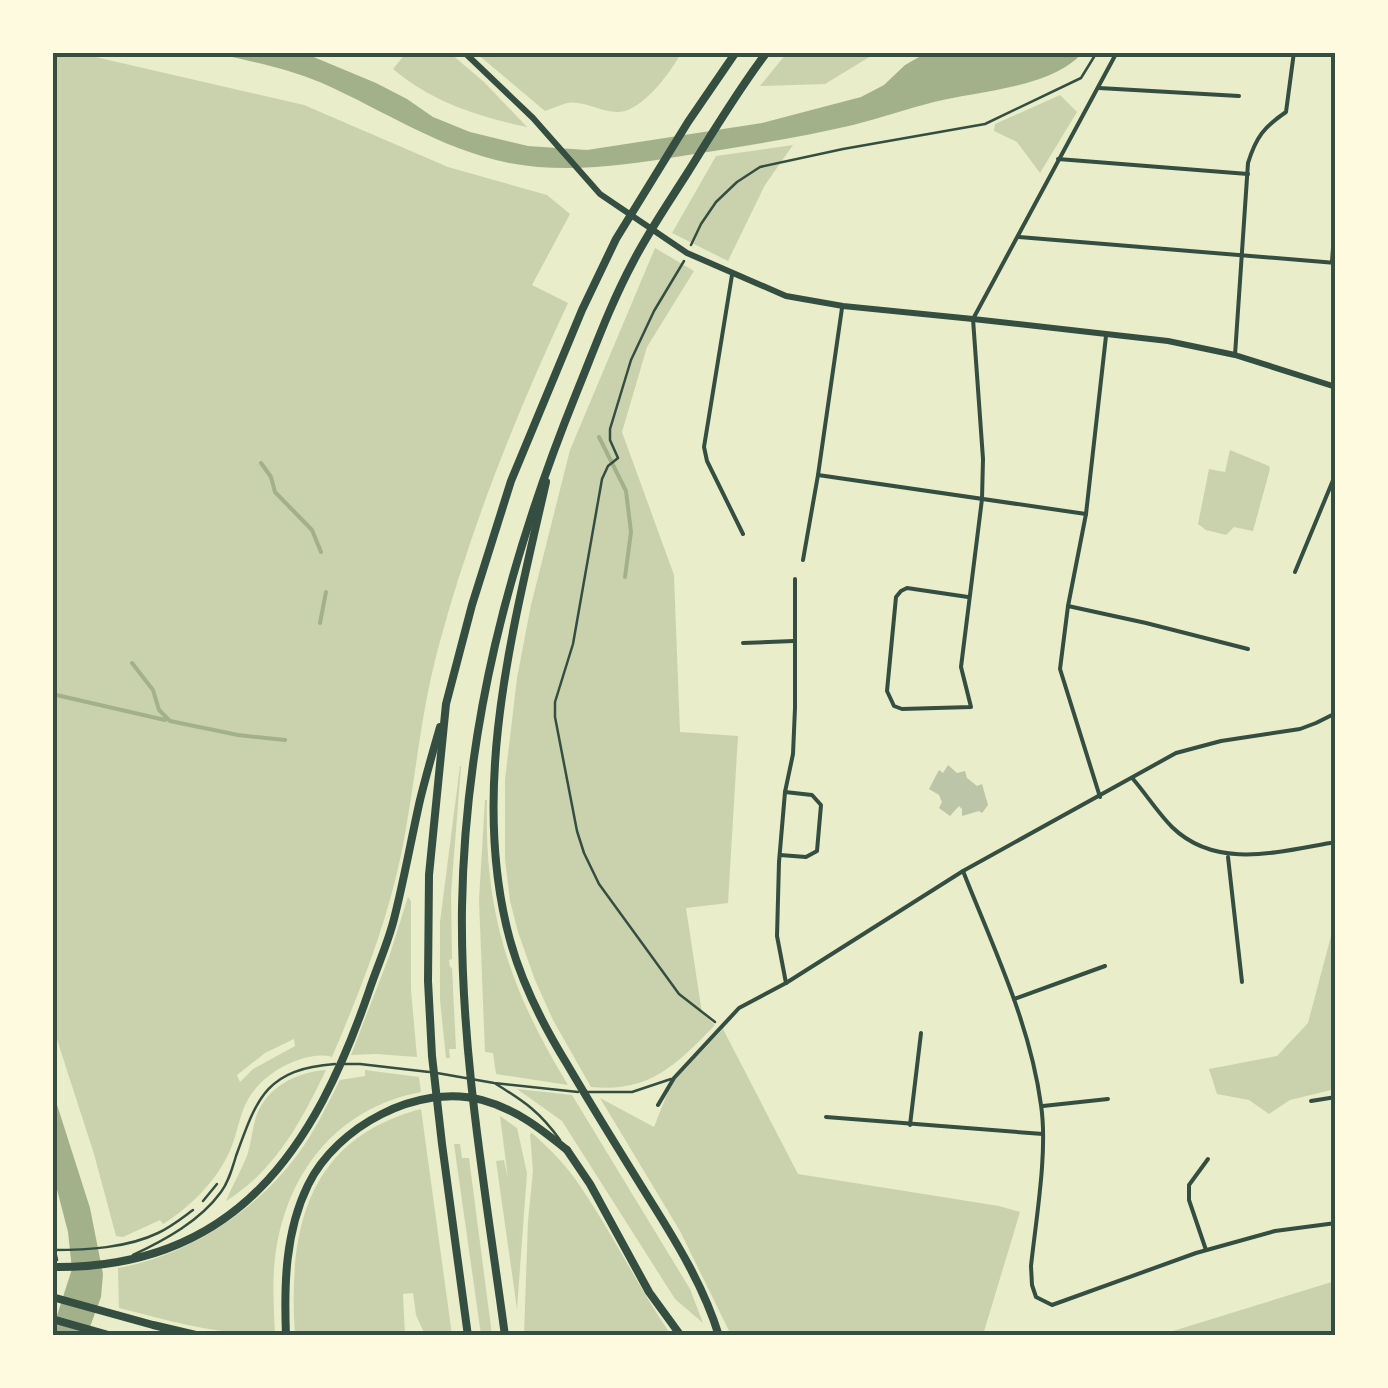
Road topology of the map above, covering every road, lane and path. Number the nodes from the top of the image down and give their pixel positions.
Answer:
1 (464, 52) edge
2 (736, 52) edge
3 (1098, 52) edge
4 (1117, 52) edge
5 (1294, 52) edge
6 (765, 55) edge
7 (1099, 88) junction
8 (1239, 96) dead end
9 (1058, 160) junction
10 (1248, 174) junction
11 (1336, 206) edge
12 (1018, 237) junction
13 (686, 256) junction
14 (1242, 256) junction
15 (1334, 262) edge
16 (732, 274) junction
17 (842, 306) junction
18 (973, 318) junction
19 (1106, 334) junction
20 (1236, 355) junction
21 (1336, 387) edge
22 (552, 453) junction
23 (1336, 473) edge
24 (818, 476) junction
25 (982, 500) junction
26 (1086, 514) junction
27 (743, 534) dead end
28 (802, 560) dead end
29 (1295, 572) dead end
30 (795, 578) dead end
31 (968, 596) junction
32 (1068, 606) junction
33 (794, 641) junction
34 (742, 643) dead end
35 (1248, 650) dead end
36 (446, 704) junction
37 (1336, 712) edge
38 (1133, 779) junction
39 (785, 792) junction
40 (1100, 797) junction
41 (1336, 842) edge
42 (780, 855) junction
43 (1228, 856) junction
44 (962, 871) junction
45 (1105, 966) dead end
46 (1242, 982) dead end
47 (786, 983) junction
48 (1014, 999) junction
49 (720, 1026) junction
50 (921, 1033) dead end
51 (674, 1078) junction
52 (494, 1083) junction
53 (1336, 1096) edge
54 (1108, 1098) dead end
55 (1311, 1100) dead end
56 (658, 1106) dead end
57 (1042, 1106) junction
58 (826, 1117) dead end
59 (910, 1125) junction
60 (1043, 1134) junction
61 (568, 1150) junction
62 (1208, 1159) dead end
63 (218, 1184) dead end
64 (1336, 1222) edge
65 (52, 1238) edge
66 (52, 1250) edge
67 (1206, 1250) junction
68 (118, 1261) junction
69 (56, 1268) edge
70 (52, 1298) edge
71 (52, 1319) edge
72 (286, 1334) edge
73 (112, 1336) edge
74 (200, 1336) edge
75 (468, 1336) edge
76 (505, 1336) edge
77 (681, 1336) edge
78 (720, 1336) edge

1 - 13 main road
2 - 36 highway
3 - 13 path
4 - 7 street
5 - 10 street
6 - 22 highway
7 - 8 street
7 - 9 street
9 - 10 street
9 - 12 street
10 - 14 street
11 - 15 street
12 - 14 street
12 - 18 street
13 - 16 main road
13 - 49 path
14 - 15 street
14 - 20 street
16 - 17 main road
16 - 27 street
17 - 18 main road
17 - 24 street
18 - 19 main road
18 - 25 street
19 - 20 main road
19 - 26 street
20 - 21 main road
22 - 76 highway
22 - 78 highway
23 - 29 street
24 - 25 street
24 - 28 street
25 - 26 street
25 - 31 street
26 - 32 street
30 - 33 street
31 - 31 street
32 - 35 street
32 - 40 street
33 - 34 street
33 - 39 street
36 - 68 highway
36 - 75 highway
37 - 38 street
38 - 40 street
38 - 43 street
39 - 42 street
39 - 42 street
40 - 44 street
41 - 43 street
42 - 47 street
43 - 46 street
44 - 47 street
44 - 48 street
45 - 48 street
47 - 49 street
48 - 57 street
49 - 51 street
50 - 59 street
51 - 52 lane
51 - 56 street
52 - 61 lane
52 - 68 lane
53 - 55 street
54 - 57 street
57 - 60 street
58 - 59 street
59 - 60 street
60 - 67 street
61 - 72 highway
61 - 77 highway
62 - 67 street
63 - 66 path
64 - 67 street
65 - 69 path
68 - 69 highway
70 - 74 highway
71 - 73 highway

